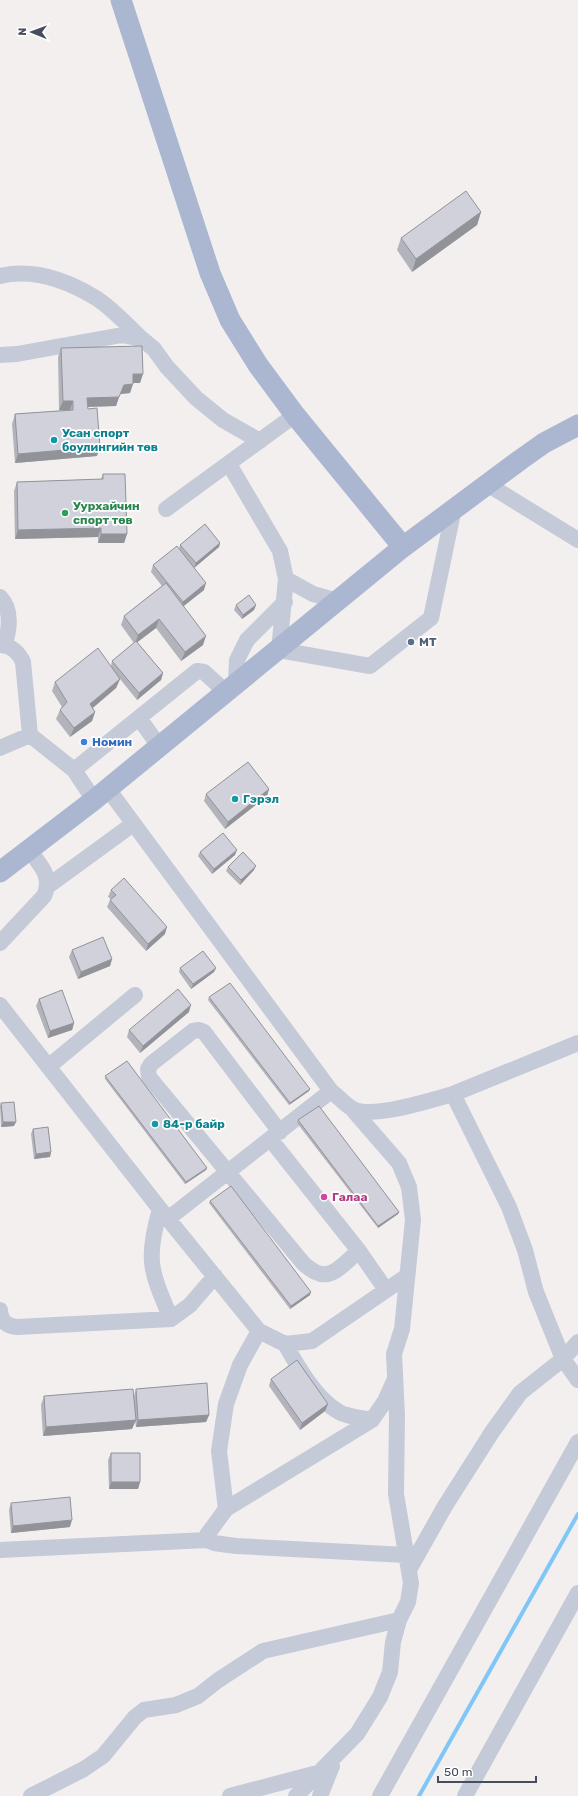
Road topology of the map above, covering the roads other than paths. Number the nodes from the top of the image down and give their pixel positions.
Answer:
1 (121, 0) edge
2 (0, 276) edge
3 (142, 339) junction
4 (0, 355) edge
5 (295, 415) junction
6 (578, 425) edge
7 (260, 442) junction
8 (229, 464) junction
9 (487, 484) junction
10 (454, 508) junction
11 (166, 509) dead end
12 (578, 540) edge
13 (402, 547) junction
14 (286, 579) junction
15 (0, 597) edge
16 (338, 601) junction
17 (285, 602) junction
18 (2, 645) edge
19 (279, 650) junction
20 (231, 688) junction
21 (139, 718) junction
22 (30, 735) junction
23 (159, 746) junction
24 (0, 748) edge
25 (74, 770) junction
26 (101, 794) junction
27 (132, 824) junction
28 (29, 850) junction
29 (0, 872) edge
30 (48, 886) junction
31 (0, 943) edge
32 (135, 995) dead end
33 (0, 1005) edge
34 (578, 1043) edge
35 (48, 1067) junction
36 (331, 1091) junction
37 (453, 1094) junction
38 (353, 1110) junction
39 (275, 1136) junction
40 (227, 1173) junction
41 (164, 1214) junction
42 (359, 1251) junction
43 (215, 1276) junction
44 (407, 1276) junction
45 (386, 1290) junction
46 (0, 1310) edge
47 (171, 1319) junction
48 (259, 1331) junction
49 (578, 1342) edge
50 (285, 1344) junction
51 (563, 1359) junction
52 (395, 1379) junction
53 (578, 1380) edge
54 (372, 1420) junction
55 (578, 1442) edge
56 (226, 1509) junction
57 (207, 1540) junction
58 (0, 1550) edge
59 (408, 1562) junction
60 (578, 1593) edge
61 (399, 1620) junction
62 (336, 1756) junction
63 (322, 1771) junction
64 (31, 1796) edge
65 (230, 1796) edge
66 (296, 1796) edge
67 (320, 1796) edge
68 (380, 1796) edge
69 (464, 1796) edge

1 - 5 main road
2 - 3 street
3 - 4 street
3 - 7 street
5 - 7 street
5 - 13 main road
6 - 9 main road
7 - 8 street
8 - 11 street
8 - 14 street
9 - 10 main road
9 - 12 street
10 - 13 main road
10 - 19 street
13 - 16 main road
14 - 16 street
14 - 17 street
15 - 18 street
16 - 19 main road
17 - 19 street
17 - 20 street
18 - 22 street
19 - 20 main road
20 - 21 street
20 - 23 main road
21 - 23 street
21 - 25 street
22 - 24 street
22 - 25 street
23 - 26 main road
25 - 26 street
26 - 27 street
26 - 28 main road
27 - 30 street
27 - 36 street
28 - 29 main road
28 - 30 street
30 - 31 street
32 - 35 street
33 - 35 street
34 - 37 street
35 - 41 street
36 - 38 street
36 - 39 street
37 - 38 street
37 - 51 street
38 - 44 street
39 - 40 street
39 - 40 street
39 - 42 street
40 - 41 street
40 - 42 street
41 - 43 street
41 - 47 street
42 - 45 street
43 - 47 street
43 - 48 street
44 - 45 street
44 - 52 street
45 - 50 street
46 - 47 street
48 - 50 street
48 - 56 street
49 - 51 street
50 - 54 street
51 - 53 street
51 - 59 street
52 - 54 street
52 - 59 street
54 - 56 street
55 - 68 street
56 - 57 street
57 - 58 street
57 - 59 street
59 - 61 street
60 - 69 street
61 - 62 street
61 - 64 street
62 - 63 street
62 - 67 street
63 - 65 street
63 - 66 street

